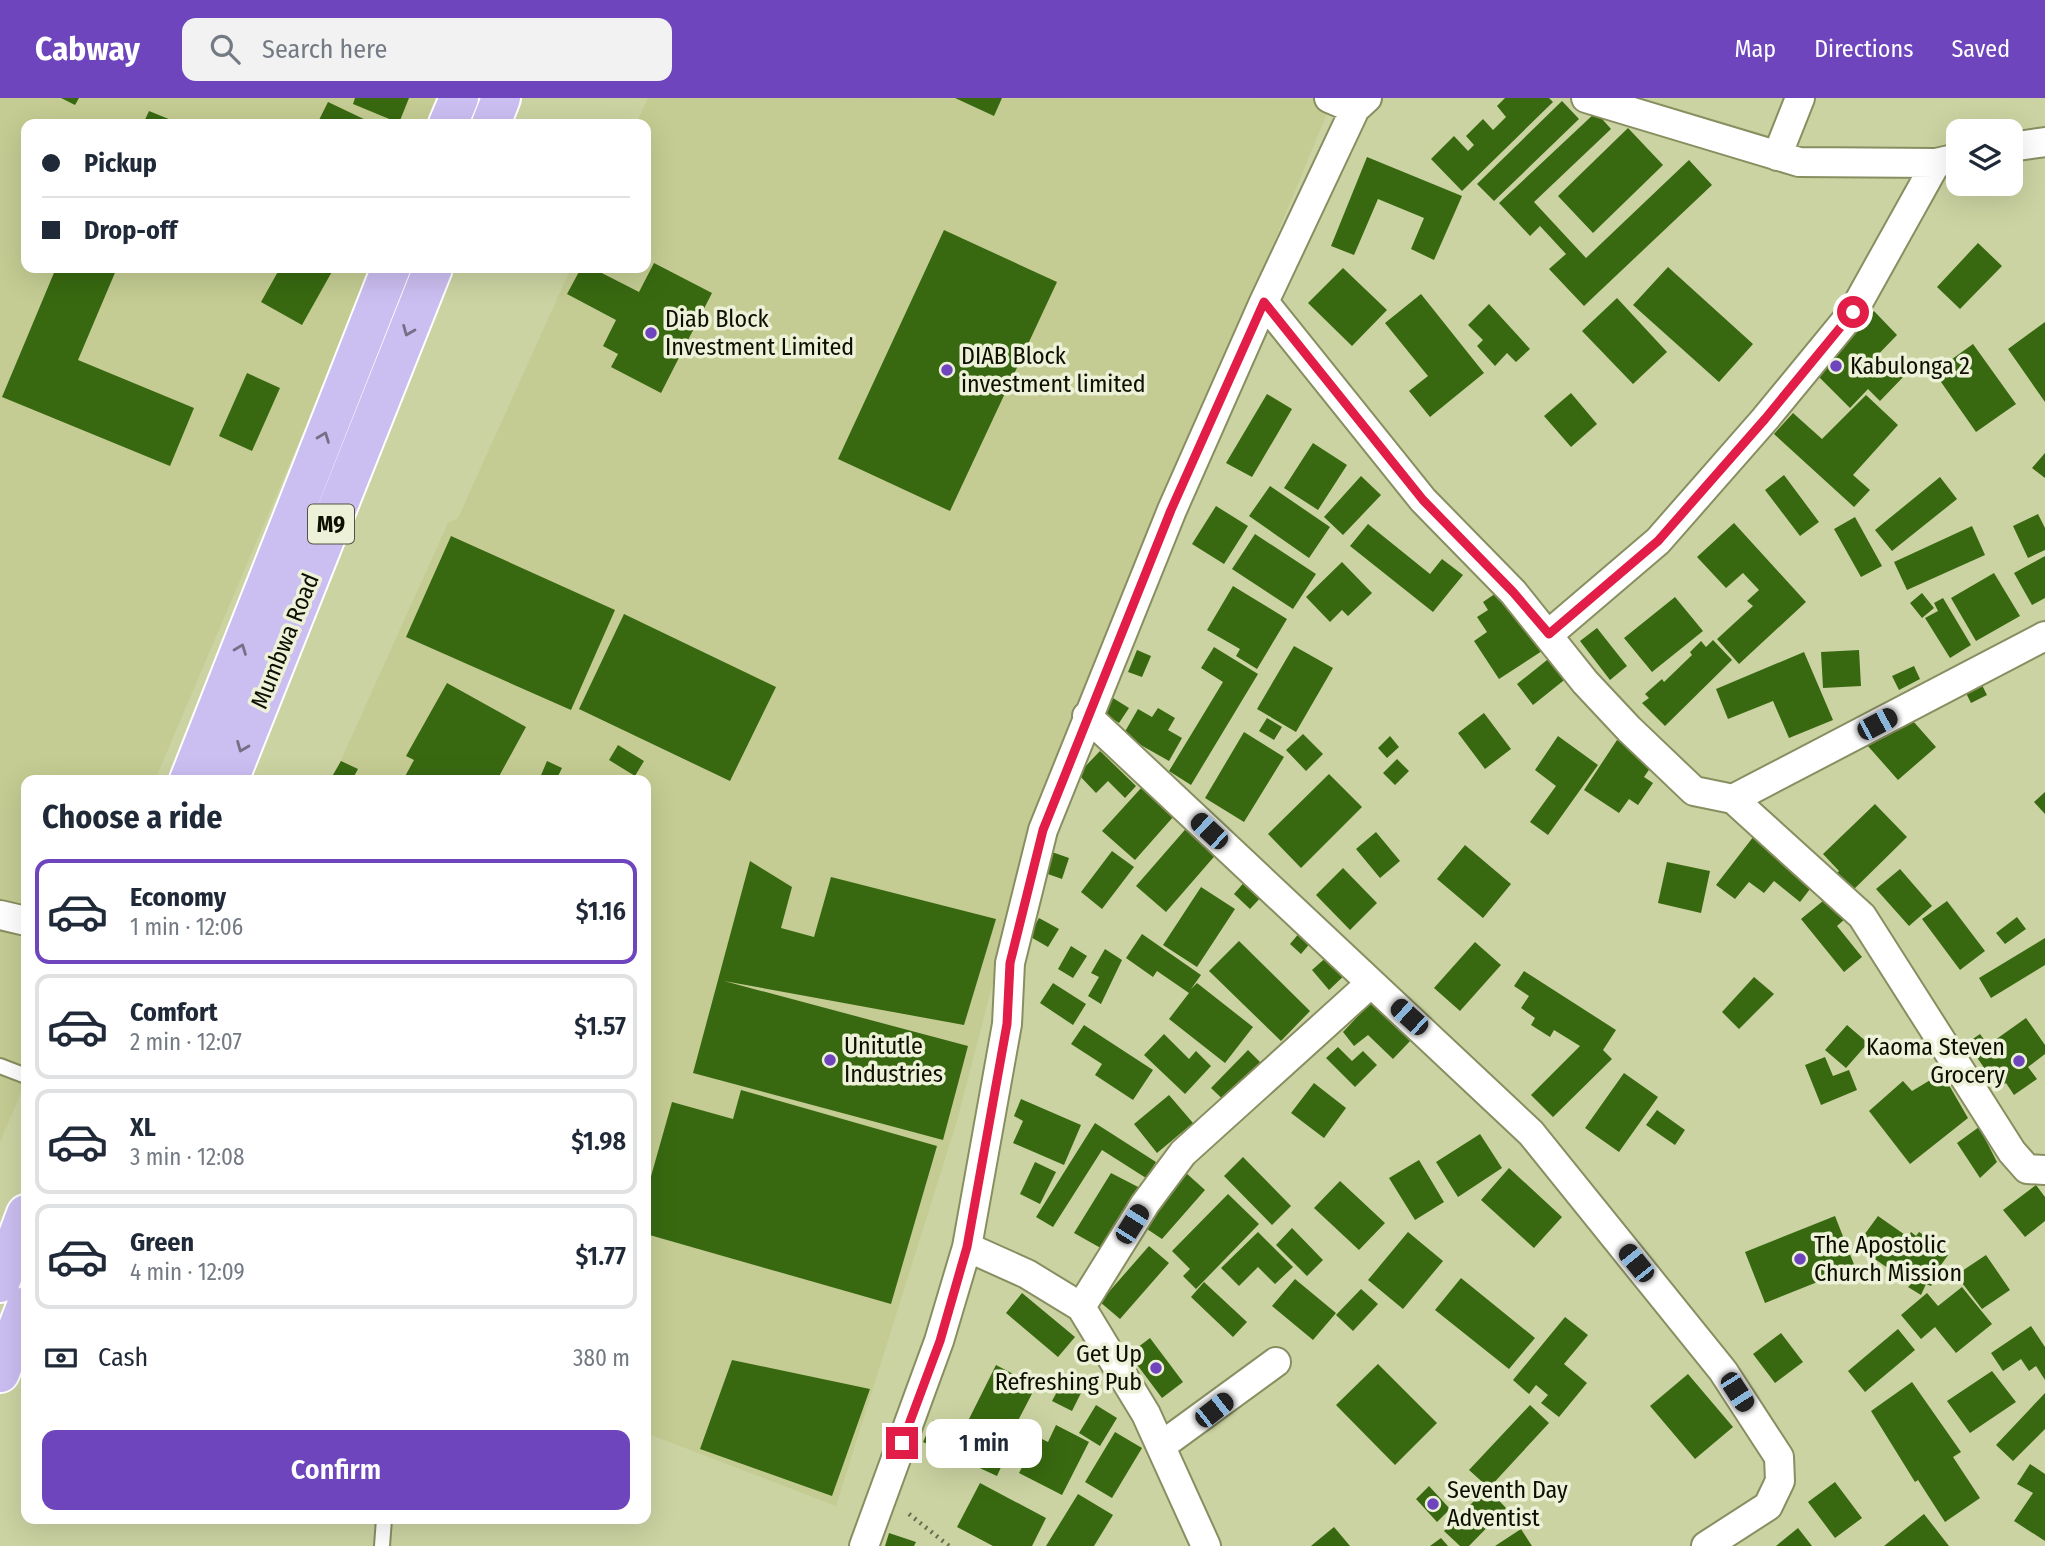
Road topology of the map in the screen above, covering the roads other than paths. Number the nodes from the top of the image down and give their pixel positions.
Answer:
1 (459, 98) edge
2 (501, 98) edge
3 (1329, 98) edge
4 (1586, 98) edge
5 (1800, 98) edge
6 (1361, 104) edge
7 (450, 119) edge
8 (493, 119) edge
9 (2045, 142) edge
10 (2023, 145) edge
11 (1777, 156) junction
12 (1946, 160) edge
13 (1946, 162) edge
14 (389, 273) edge
15 (431, 273) edge
16 (1264, 302) junction
17 (1549, 634) junction
18 (2045, 636) edge
19 (1087, 716) junction
20 (191, 775) edge
21 (231, 775) edge
22 (1733, 799) junction
23 (0, 915) edge
24 (21, 920) edge
25 (1371, 984) junction
26 (0, 1066) edge
27 (21, 1074) edge
28 (2045, 1170) edge
29 (21, 1227) edge
30 (967, 1247) junction
31 (0, 1283) edge
32 (1081, 1307) junction
33 (21, 1319) edge
34 (1276, 1363) dead end
35 (0, 1373) edge
36 (1161, 1446) junction
37 (384, 1524) edge
38 (382, 1546) edge
39 (864, 1546) edge
40 (1206, 1546) edge
41 (1706, 1546) edge

1 - 7 main road
2 - 8 main road
3 - 6 street
4 - 11 street
5 - 11 street
6 - 16 street
9 - 10 street
11 - 12 street
13 - 17 street
20 -> 14 main road, Mumbwa Road / M9
15 -> 21 main road, Mumbwa Road / M9
16 - 17 street
16 - 19 street
17 - 22 street
18 - 22 street
19 - 25 street
19 - 30 street
22 - 28 street
23 - 24 street
25 - 32 street
25 - 41 street
26 - 27 lane
29 - 31 main road
30 - 32 street
30 - 39 street
32 - 36 street
33 - 35 main road
34 - 36 street
36 - 40 street
37 - 38 lane

